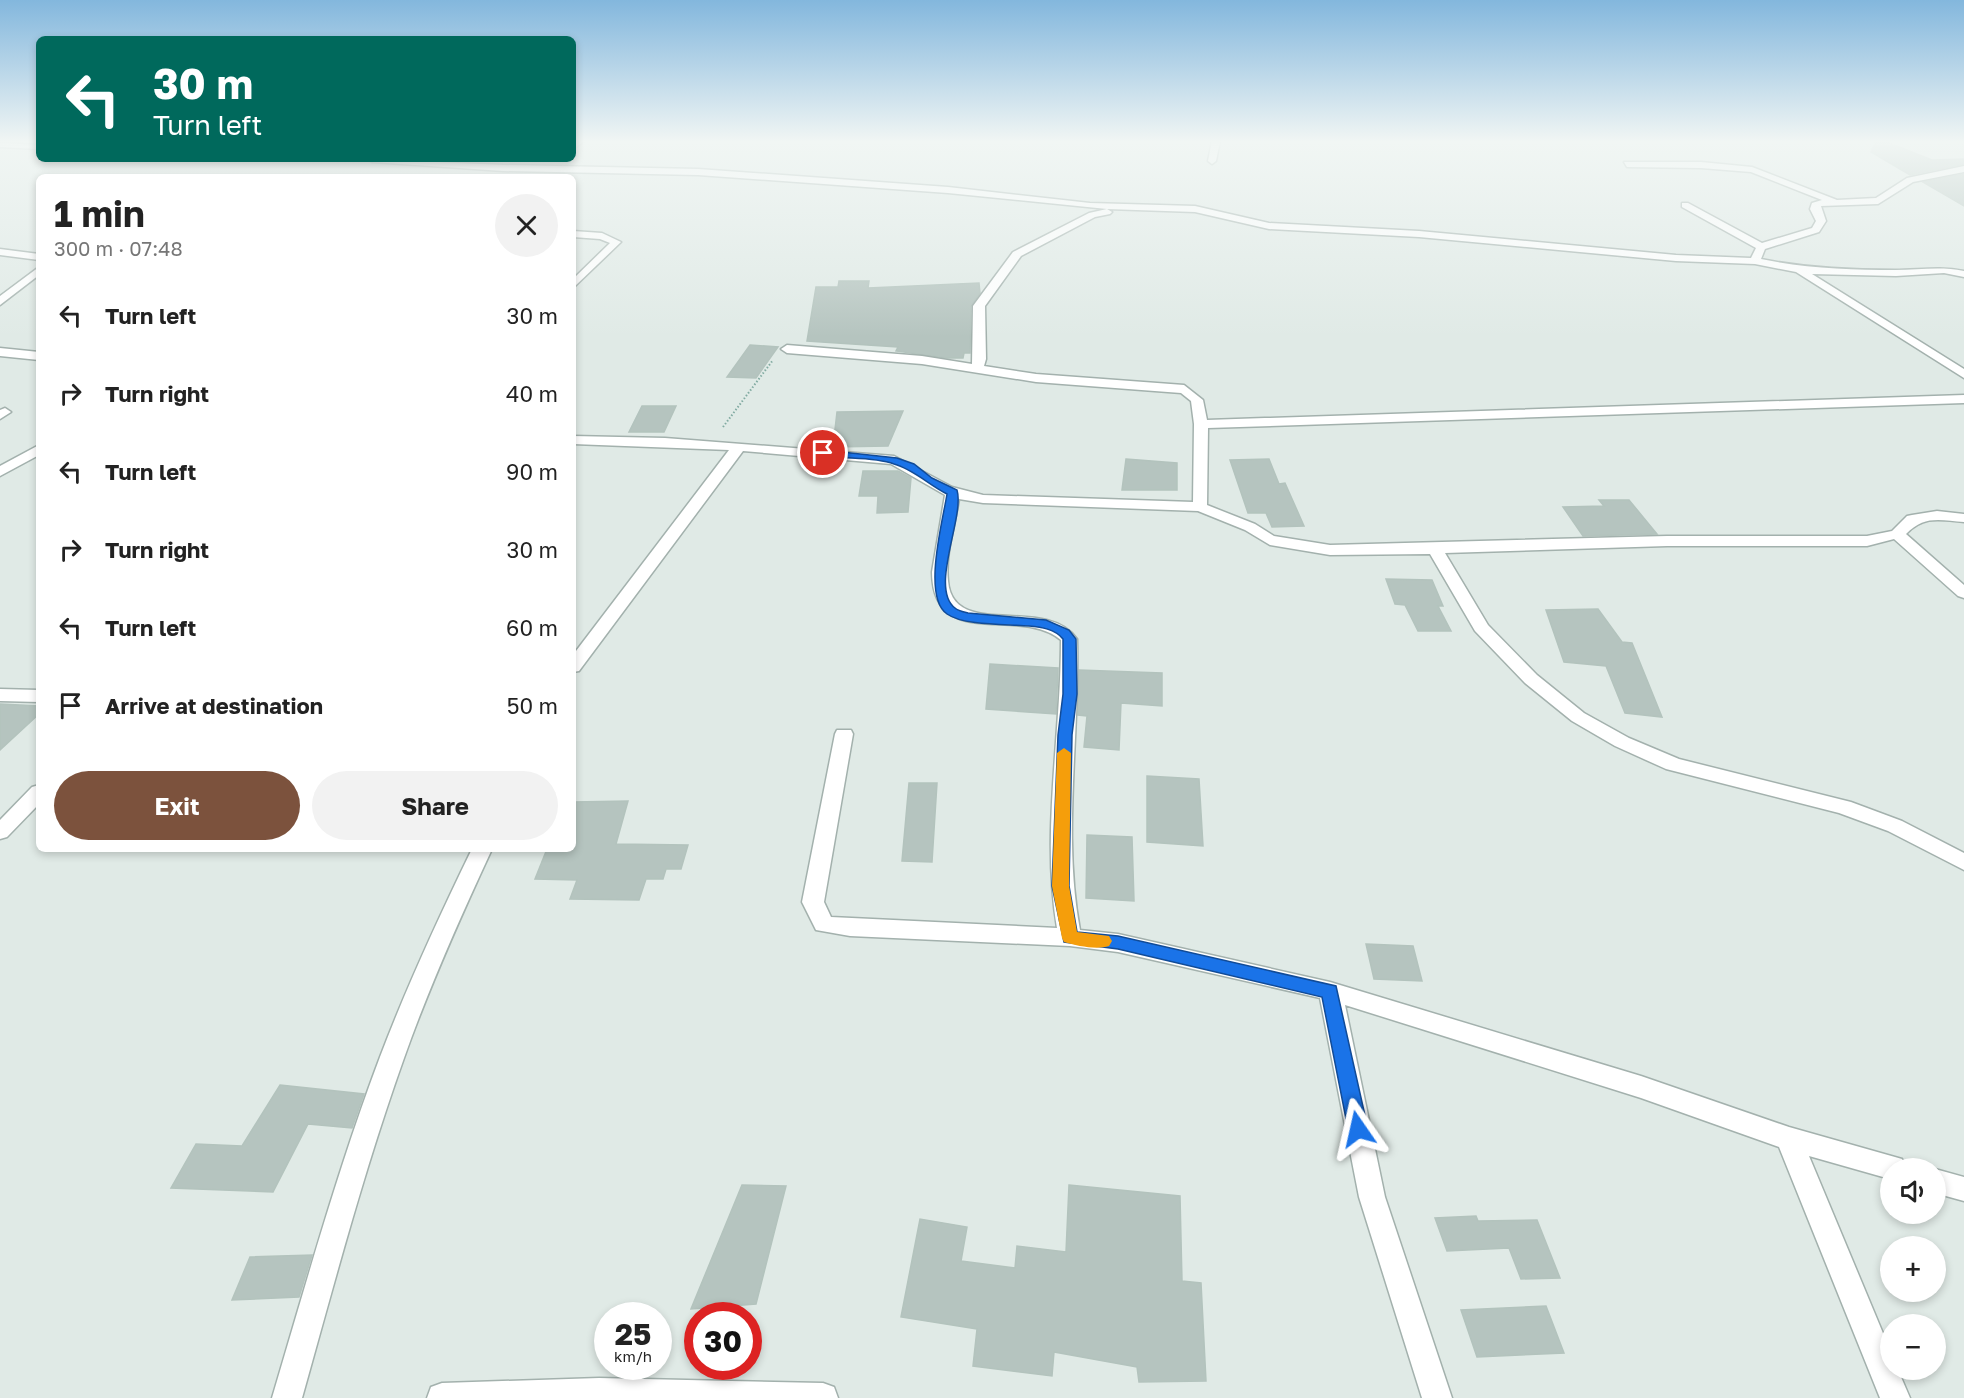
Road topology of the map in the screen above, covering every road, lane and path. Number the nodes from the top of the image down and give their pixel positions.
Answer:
1 (1106, 206) edge
2 (1687, 206) edge
3 (1816, 206) edge
4 (1133, 209) junction
5 (576, 234) edge
6 (1761, 247) junction
7 (0, 252) edge
8 (36, 257) edge
9 (1755, 261) junction
10 (1799, 270) junction
11 (36, 272) edge
12 (1964, 273) edge
13 (576, 282) edge
14 (0, 302) edge
15 (787, 348) joint
16 (0, 352) edge
17 (36, 356) edge
18 (977, 368) junction
19 (1964, 374) edge
20 (1964, 399) edge
21 (1201, 424) junction
22 (576, 440) edge
23 (710, 444) junction
24 (739, 447) junction
25 (36, 450) edge
26 (23, 458) junction
27 (36, 460) edge
28 (0, 472) edge
29 (953, 492) junction
30 (1200, 507) junction
31 (1964, 518) edge
32 (1897, 534) junction
33 (1435, 549) junction
34 (1964, 593) edge
35 (576, 663) edge
36 (0, 695) edge
37 (36, 696) edge
38 (844, 734) dead end
39 (36, 795) edge
40 (0, 832) edge
41 (481, 852) edge
42 (1964, 862) edge
43 (1070, 938) junction
44 (1330, 991) junction
45 (1790, 1139) junction
46 (1880, 1164) edge
47 (1946, 1184) edge
48 (1964, 1189) edge
49 (287, 1398) edge
50 (442, 1398) edge
51 (823, 1398) edge
52 (1437, 1398) edge
53 (1895, 1398) edge

1 - 4 street
2 - 6 street
3 - 6 street
4 - 9 street
4 - 18 street
5 - 13 street
6 - 9 street
7 - 8 street
9 - 10 street
10 - 12 street
10 - 19 street
11 - 14 street
15 - 18 street
15 - 23 path
16 - 17 street
18 - 21 street
20 - 21 street
21 - 30 street
22 - 23 street
23 - 24 street
24 - 29 street
24 - 35 street
25 - 26 street
26 - 27 street
26 - 28 street
29 - 30 street
29 - 43 street
30 - 33 street
31 - 32 street
32 - 33 street
32 - 34 street
33 - 42 street
36 - 37 street
38 - 43 street
39 - 40 street
41 - 49 street
43 - 44 street
44 - 45 street
44 - 52 street
45 - 46 street
45 - 53 street
47 - 48 street
50 - 51 street

